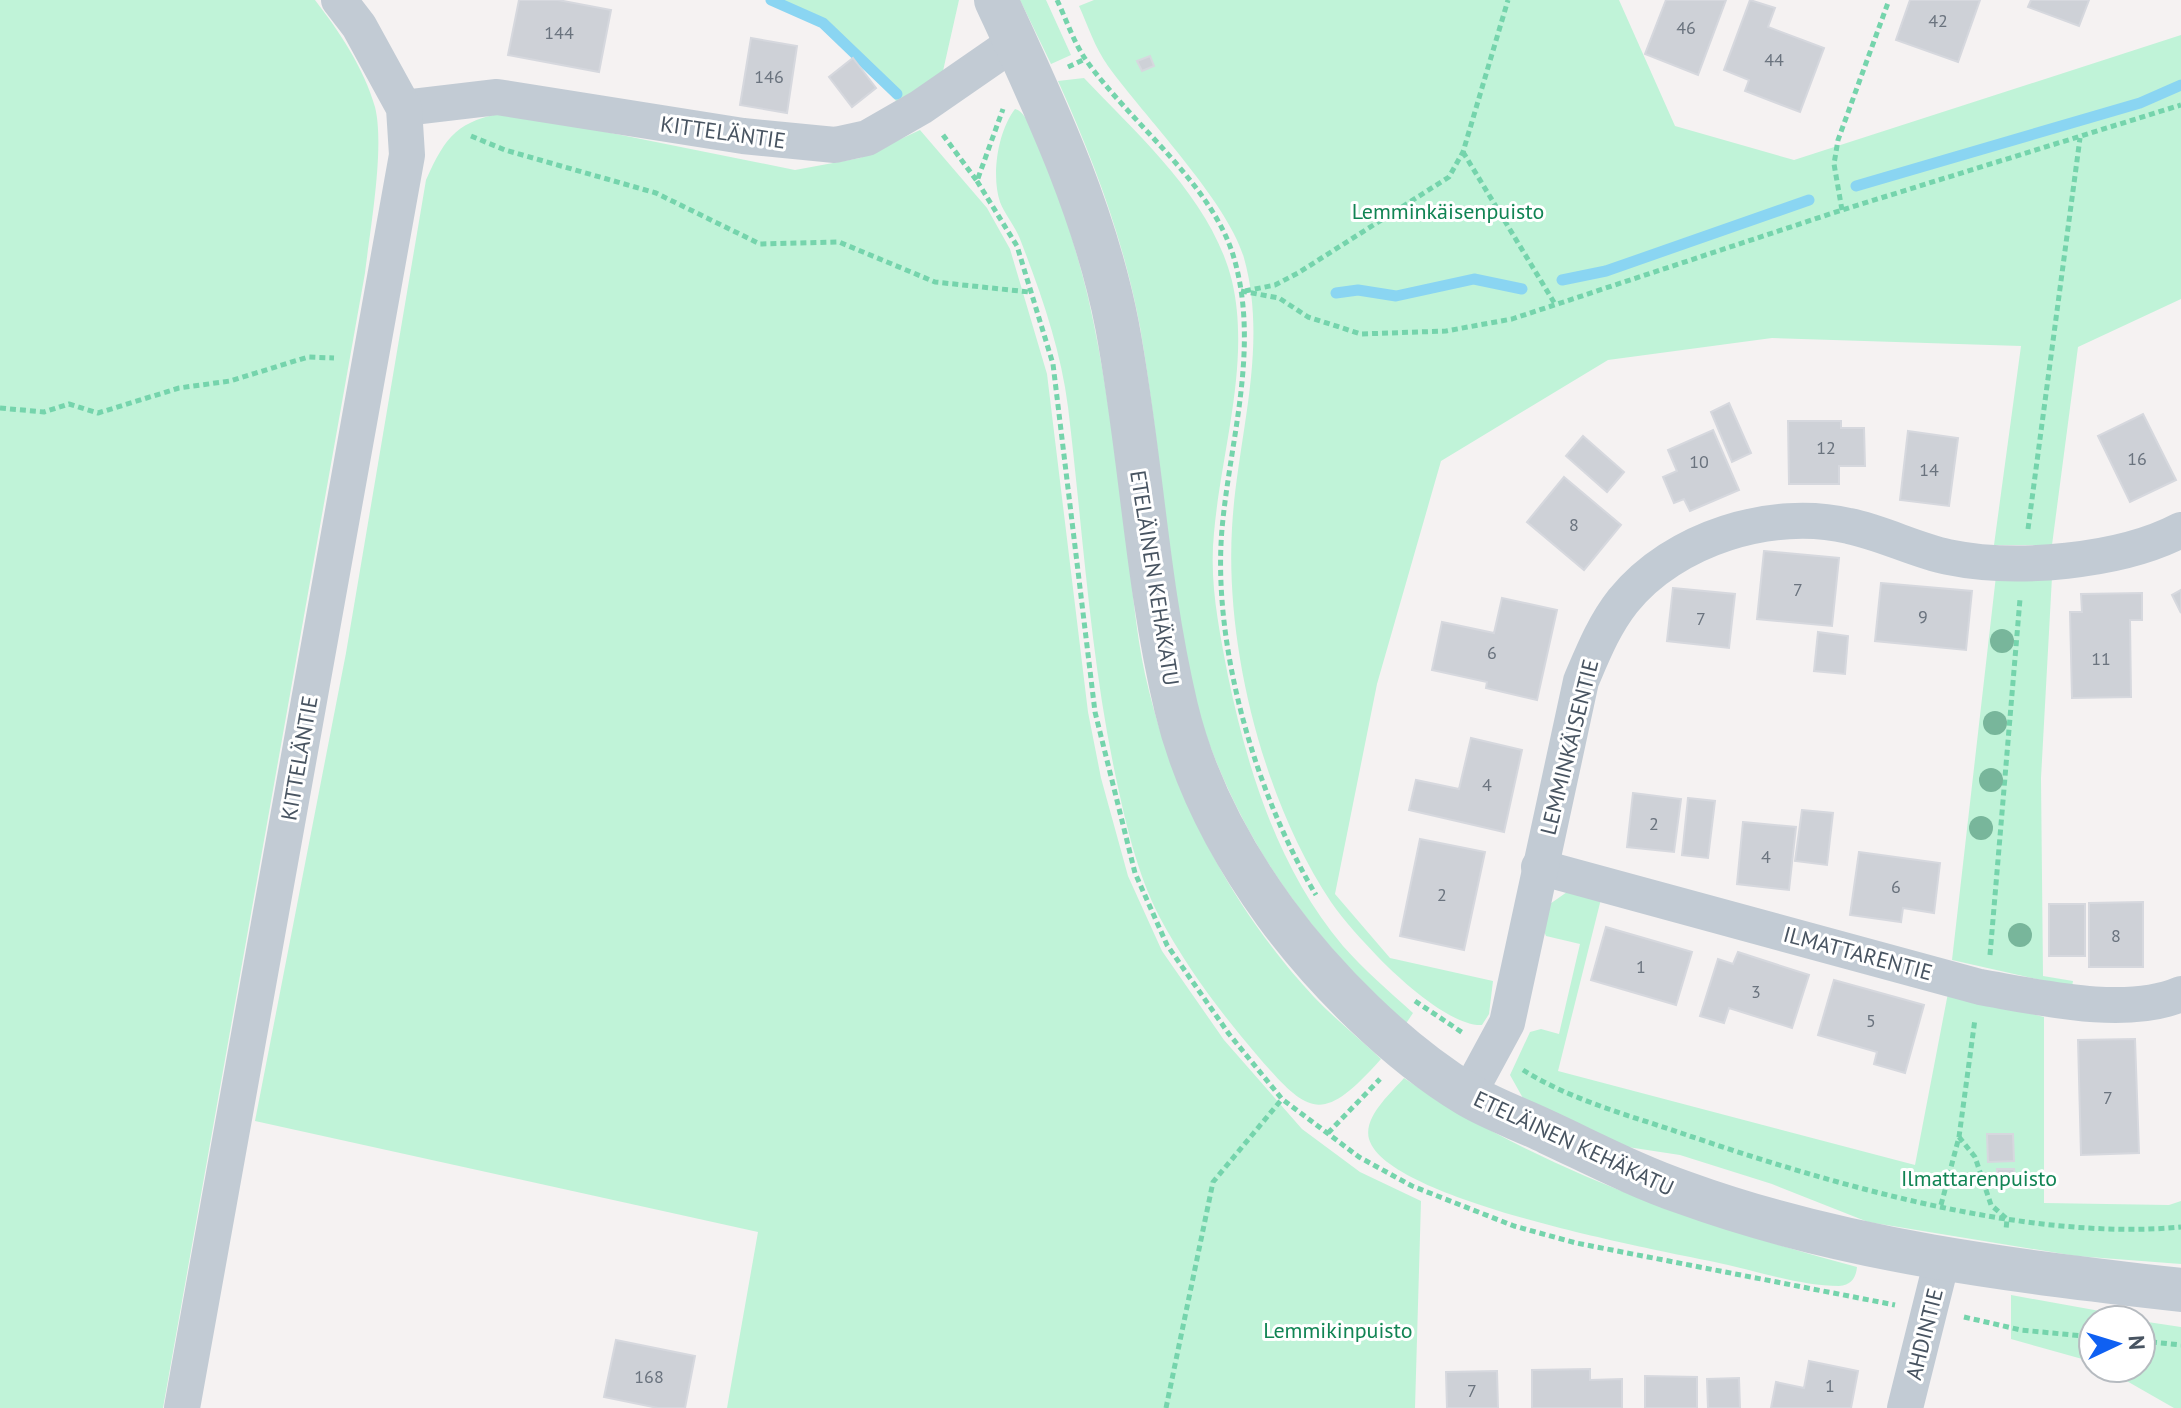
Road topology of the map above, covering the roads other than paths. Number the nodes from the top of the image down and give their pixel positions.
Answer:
1 (339, 0) edge
2 (996, 0) edge
3 (1015, 42) junction
4 (404, 108) junction
5 (2181, 530) edge
6 (1539, 867) junction
7 (2181, 994) edge
8 (1468, 1095) junction
9 (1942, 1260) junction
10 (2181, 1290) edge
11 (182, 1408) edge
12 (1905, 1408) edge

1 - 4 street, KITTELÄNTIE
2 - 3 street, ETELÄINEN KEHÄKATU
3 - 4 street, KITTELÄNTIE
3 - 8 street, ETELÄINEN KEHÄKATU
4 - 11 street, KITTELÄNTIE
5 - 6 street, LEMMINKÄISENTIE
6 - 7 street, ILMATTARENTIE
6 - 8 street, LEMMINKÄISENTIE
8 - 9 street, ETELÄINEN KEHÄKATU
9 - 10 street, ETELÄINEN KEHÄKATU
9 - 12 street, AHDINTIE

